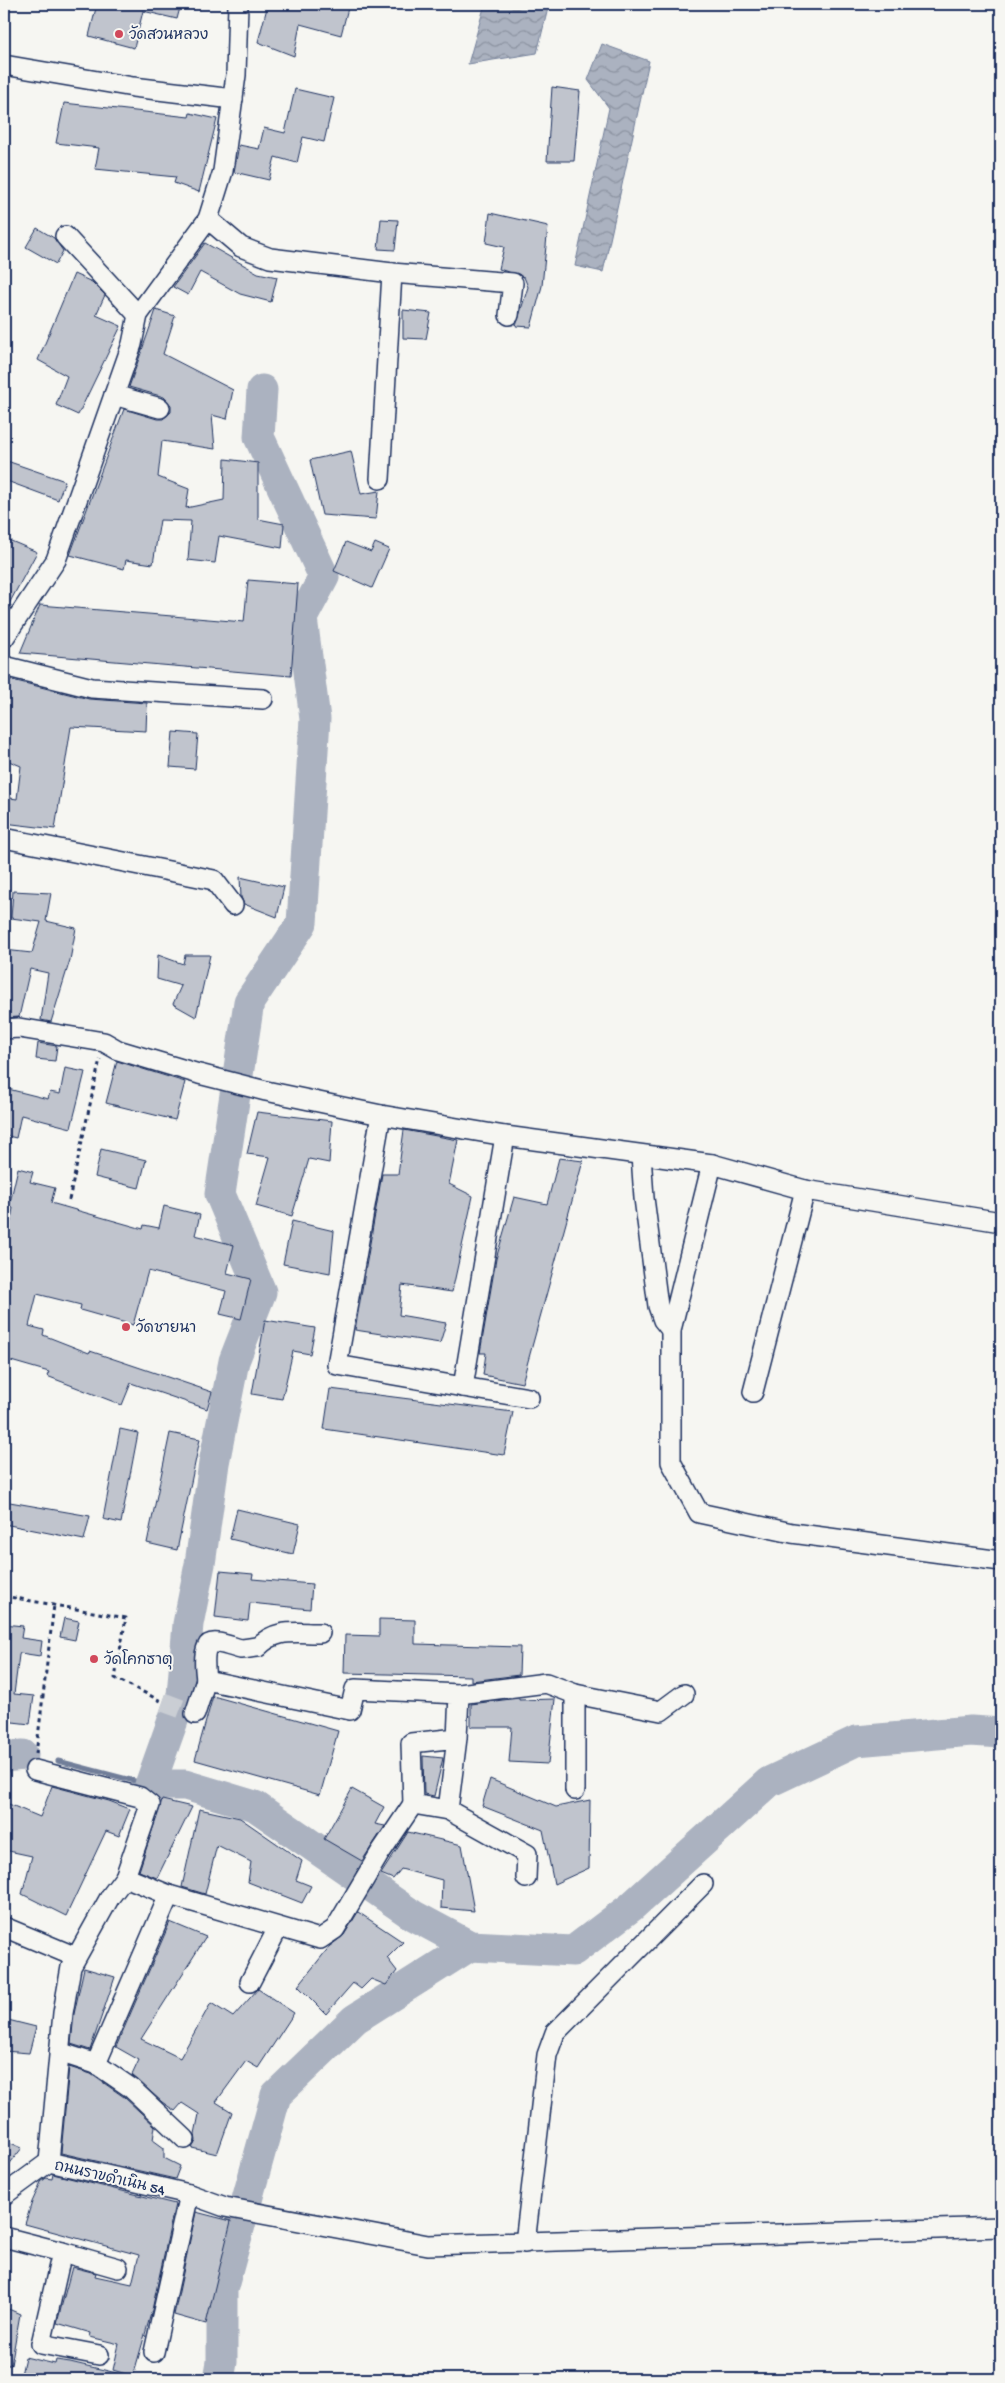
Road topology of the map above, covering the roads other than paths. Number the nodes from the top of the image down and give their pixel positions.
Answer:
1 (238, 4) edge
2 (4, 65) edge
3 (233, 99) junction
4 (208, 219) junction
5 (65, 236) dead end
6 (392, 273) junction
7 (138, 315) junction
8 (509, 315) dead end
9 (114, 395) junction
10 (160, 408) dead end
11 (380, 478) dead end
12 (4, 638) edge
13 (4, 666) edge
14 (263, 699) dead end
15 (4, 838) edge
16 (232, 905) dead end
17 (4, 1028) edge
18 (381, 1115) junction
19 (505, 1136) junction
20 (641, 1154) junction
21 (712, 1164) junction
22 (805, 1190) junction
23 (1001, 1222) edge
24 (671, 1330) junction
25 (463, 1387) junction
26 (753, 1392) dead end
27 (529, 1398) dead end
28 (1001, 1561) edge
29 (320, 1633) dead end
30 (206, 1680) junction
31 (459, 1694) junction
32 (575, 1694) junction
33 (684, 1694) dead end
34 (195, 1714) dead end
35 (457, 1738) junction
36 (34, 1770) road end
37 (576, 1790) dead end
38 (413, 1804) junction
39 (448, 1810) junction
40 (125, 1877) junction
41 (526, 1878) dead end
42 (704, 1884) dead end
43 (169, 1895) junction
44 (4, 1927) edge
45 (278, 1928) junction
46 (76, 1957) junction
47 (250, 1982) dead end
48 (59, 2052) junction
49 (96, 2064) junction
50 (184, 2139) dead end
51 (49, 2162) junction
52 (189, 2194) junction
53 (4, 2195) edge
54 (1001, 2226) edge
55 (4, 2237) edge
56 (525, 2243) junction
57 (62, 2252) junction
58 (118, 2268) dead end
59 (154, 2352) dead end
60 (99, 2355) dead end

1 - 3 street
2 - 3 street
3 - 4 street
4 - 6 street
4 - 7 street
5 - 7 street
6 - 8 street
6 - 11 street
7 - 9 street
9 - 10 street
9 - 12 street
13 - 14 street
15 - 16 street
17 - 18 street
18 - 19 street
18 - 25 street
19 - 20 street
19 - 25 street
20 - 21 street
20 - 24 street
21 - 22 street
21 - 24 street
22 - 23 street
22 - 26 street
24 - 28 street
25 - 27 street
29 - 30 street
30 - 31 street
30 - 34 street
31 - 32 street
31 - 35 street
32 - 33 street
32 - 37 street
35 - 38 street
35 - 39 street
36 - 40 street
38 - 39 street
38 - 45 street
39 - 41 street
40 - 43 street
40 - 46 street
42 - 56 street
43 - 45 street
43 - 49 street
44 - 46 street
45 - 47 street
46 - 48 street
48 - 49 street
48 - 51 street
49 - 50 street
51 - 52 street, ถนนราขดำเนิน 54
51 - 53 street, ถนนราขดำเนิน 54
52 - 56 street, ถนนราขดำเนิน 54
52 - 59 street
54 - 56 street, ถนนราขดำเนิน 54
55 - 57 street
57 - 58 street
57 - 60 street

